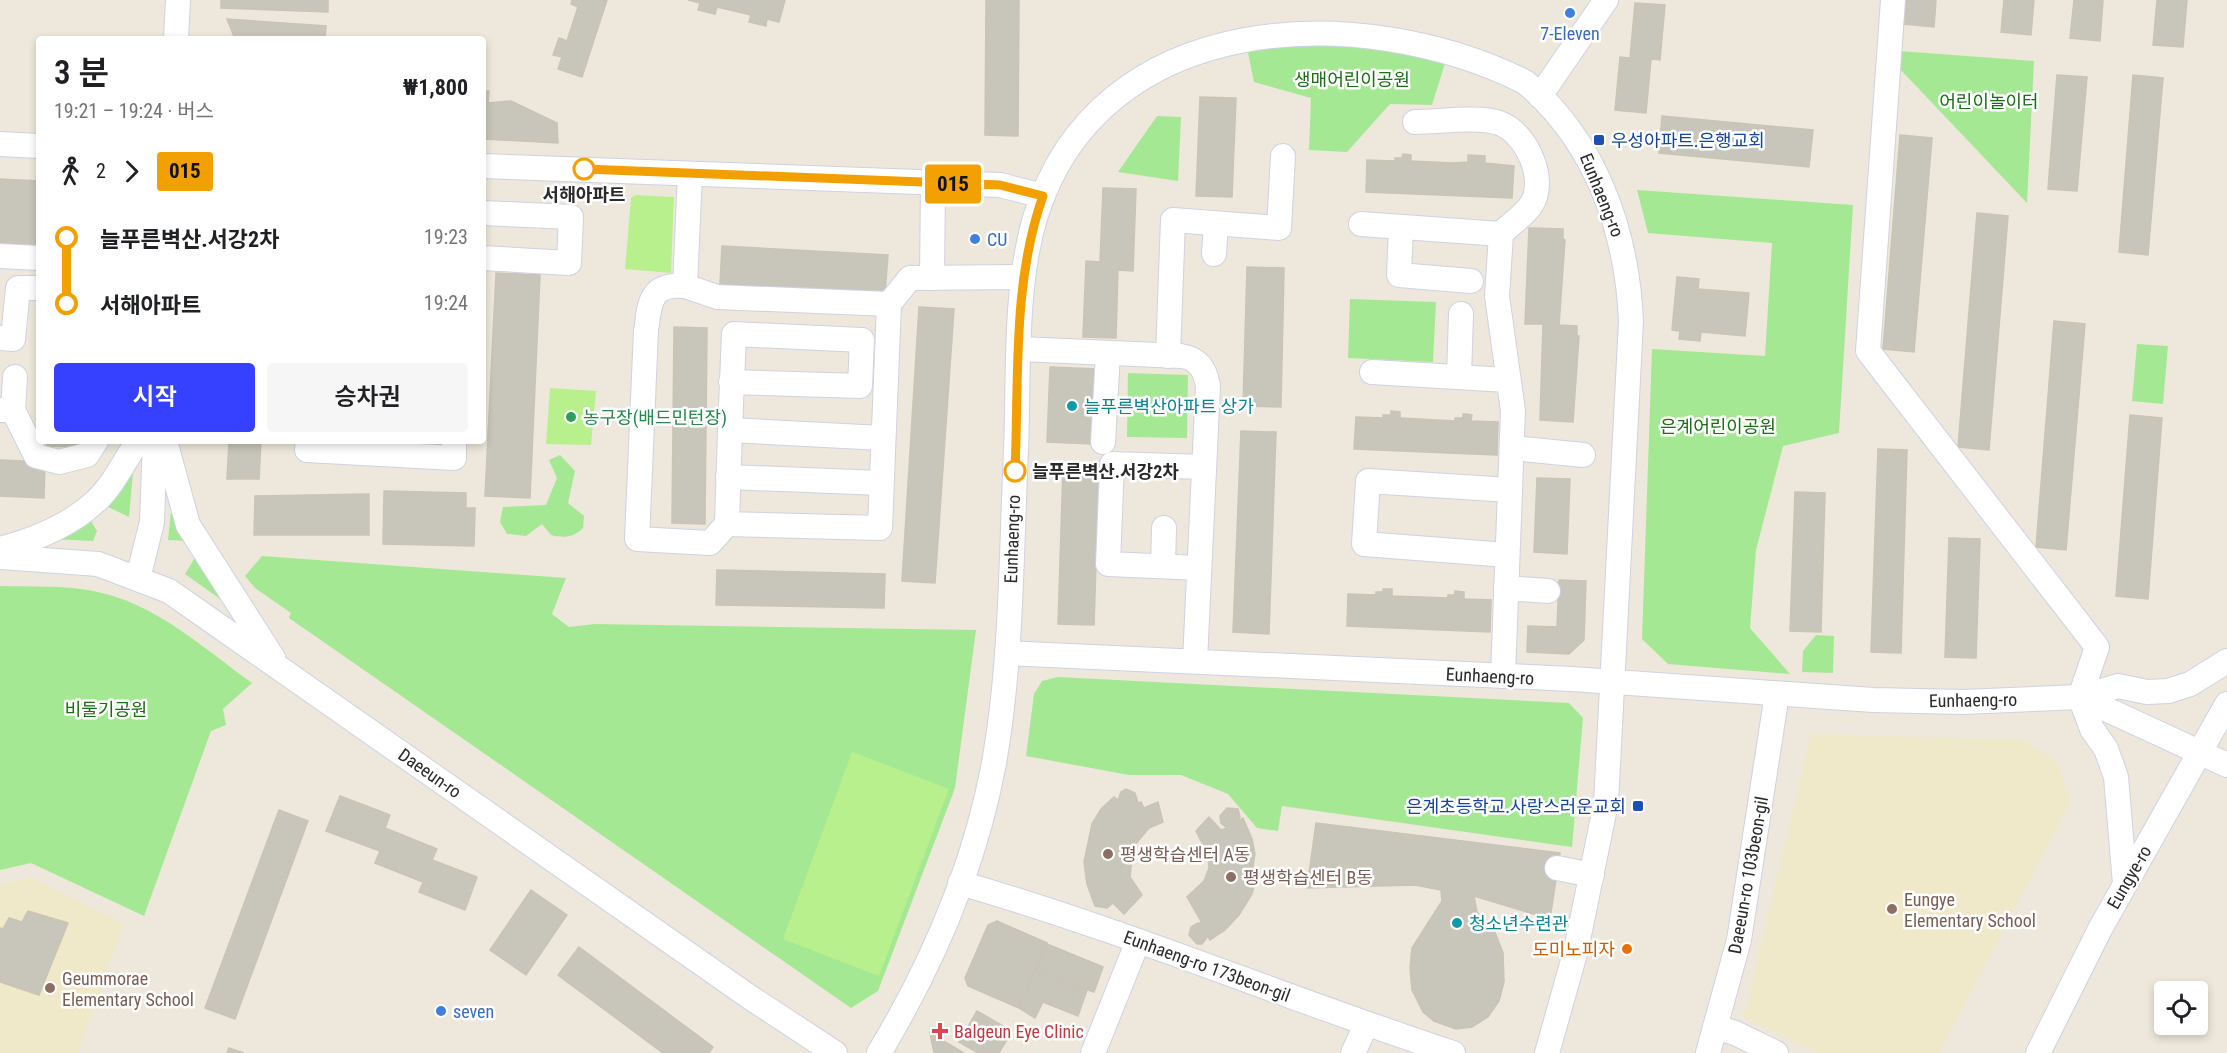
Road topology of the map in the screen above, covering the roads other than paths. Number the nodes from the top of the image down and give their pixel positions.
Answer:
1 (178, 0) edge
2 (1606, 0) edge
3 (1893, 0) edge
4 (1257, 16) dead end
5 (1417, 22) dead end
6 (176, 36) edge
7 (1540, 96) junction
8 (1415, 122) dead end
9 (0, 144) edge
10 (36, 146) edge
11 (1283, 156) dead end
12 (486, 166) edge
13 (690, 174) junction
14 (933, 184) junction
15 (1043, 196) junction
16 (486, 213) edge
17 (1216, 224) junction
18 (1361, 224) dead end
19 (1401, 227) junction
20 (1501, 234) junction
21 (1214, 254) dead end
22 (0, 256) edge
23 (36, 258) edge
24 (486, 258) edge
25 (1022, 277) junction
26 (932, 278) junction
27 (1472, 281) dead end
28 (685, 286) junction
29 (36, 288) edge
30 (889, 304) junction
31 (1461, 314) dead end
32 (0, 338) edge
33 (1020, 349) junction
34 (1108, 352) junction
35 (1168, 356) junction
36 (1372, 372) dead end
37 (15, 377) dead end
38 (1459, 377) junction
39 (1507, 380) junction
40 (731, 382) junction
41 (6, 410) edge
42 (730, 430) junction
43 (882, 438) junction
44 (1103, 442) dead end
45 (94, 444) edge
46 (136, 444) edge
47 (155, 444) edge
48 (166, 444) edge
49 (308, 444) edge
50 (454, 444) edge
51 (353, 447) edge
52 (405, 448) edge
53 (1513, 448) junction
54 (1583, 455) dead end
55 (1204, 467) junction
56 (728, 477) junction
57 (881, 483) junction
58 (1510, 490) junction
59 (728, 524) junction
60 (1164, 528) dead end
61 (0, 549) edge
62 (1507, 555) junction
63 (0, 556) edge
64 (1163, 566) junction
65 (1199, 568) junction
66 (138, 578) junction
67 (1506, 588) junction
68 (1548, 591) dead end
69 (1007, 653) junction
70 (1195, 661) junction
71 (2227, 661) edge
72 (277, 665) junction
73 (1503, 676) junction
74 (1614, 682) junction
75 (1777, 694) junction
76 (2080, 697) junction
77 (2227, 704) edge
78 (2201, 752) junction
79 (2227, 765) edge
80 (1557, 868) dead end
81 (1592, 875) junction
82 (960, 883) junction
83 (2125, 884) junction
84 (1138, 941) junction
85 (1366, 1025) junction
86 (1715, 1028) junction
87 (835, 1053) edge
88 (879, 1053) edge
89 (1093, 1053) edge
90 (1353, 1053) edge
91 (1453, 1053) edge
92 (1547, 1053) edge
93 (1708, 1053) edge
94 (1776, 1053) edge
95 (2038, 1053) edge

1 - 6 street
2 - 7 street
3 - 76 street
4 - 15 street, Eunhaeng-ro
5 - 7 street, Eunhaeng-ro
7 - 74 street, Eunhaeng-ro
8 - 20 street
9 - 10 street
11 - 17 street
12 - 13 street
13 - 14 street
13 - 28 street
14 - 15 street
14 - 26 street
15 - 25 street, Eunhaeng-ro
16 - 24 street
17 - 21 street
17 - 35 street
18 - 19 street
19 - 20 street
19 - 27 street
20 - 39 street
22 - 23 street
25 - 26 street
25 - 33 street, Eunhaeng-ro
26 - 30 street
28 - 30 street
28 - 59 street
29 - 32 street
30 - 43 street
31 - 38 street
33 - 34 street
33 - 69 street, Eunhaeng-ro
34 - 35 street
34 - 44 street
35 - 55 street
36 - 38 street
37 - 41 street
38 - 39 street
39 - 53 street
40 - 40 street
40 - 42 street
41 - 45 street
42 - 43 street
42 - 56 street
43 - 57 street
46 - 61 street
47 - 66 street
48 - 72 street
49 - 51 street
50 - 52 street
51 - 52 street
53 - 54 street
53 - 58 street
55 - 64 street
55 - 65 street
56 - 57 street
56 - 59 street
57 - 59 street
58 - 62 street
58 - 62 street
60 - 64 street
62 - 67 street
63 - 66 street, Daeeun-ro
64 - 65 street
65 - 70 street
66 - 72 street, Daeeun-ro
67 - 68 street
67 - 73 street
69 - 70 street, Eunhaeng-ro
69 - 82 street, Eunhaeng-ro
70 - 73 street, Eunhaeng-ro
71 - 76 street
72 - 87 street, Daeeun-ro
73 - 74 street, Eunhaeng-ro
74 - 75 street, Eunhaeng-ro
74 - 81 street, Eunhaeng-ro
75 - 76 street, Eunhaeng-ro
75 - 86 street, Daeeun-ro 103beon-gil
76 - 78 street
76 - 83 street
77 - 78 street, Eungye-ro
78 - 79 street
78 - 83 street, Eungye-ro
80 - 81 street
81 - 92 street, Eunhaeng-ro
82 - 84 street, Eunhaeng-ro 173beon-gil
82 - 88 street, Eunhaeng-ro
83 - 95 street, Eungye-ro
84 - 85 street, Eunhaeng-ro 173beon-gil
84 - 89 street
85 - 90 street
85 - 91 street, Eunhaeng-ro 173beon-gil
86 - 93 street, Daeeun-ro 103beon-gil
86 - 94 street

